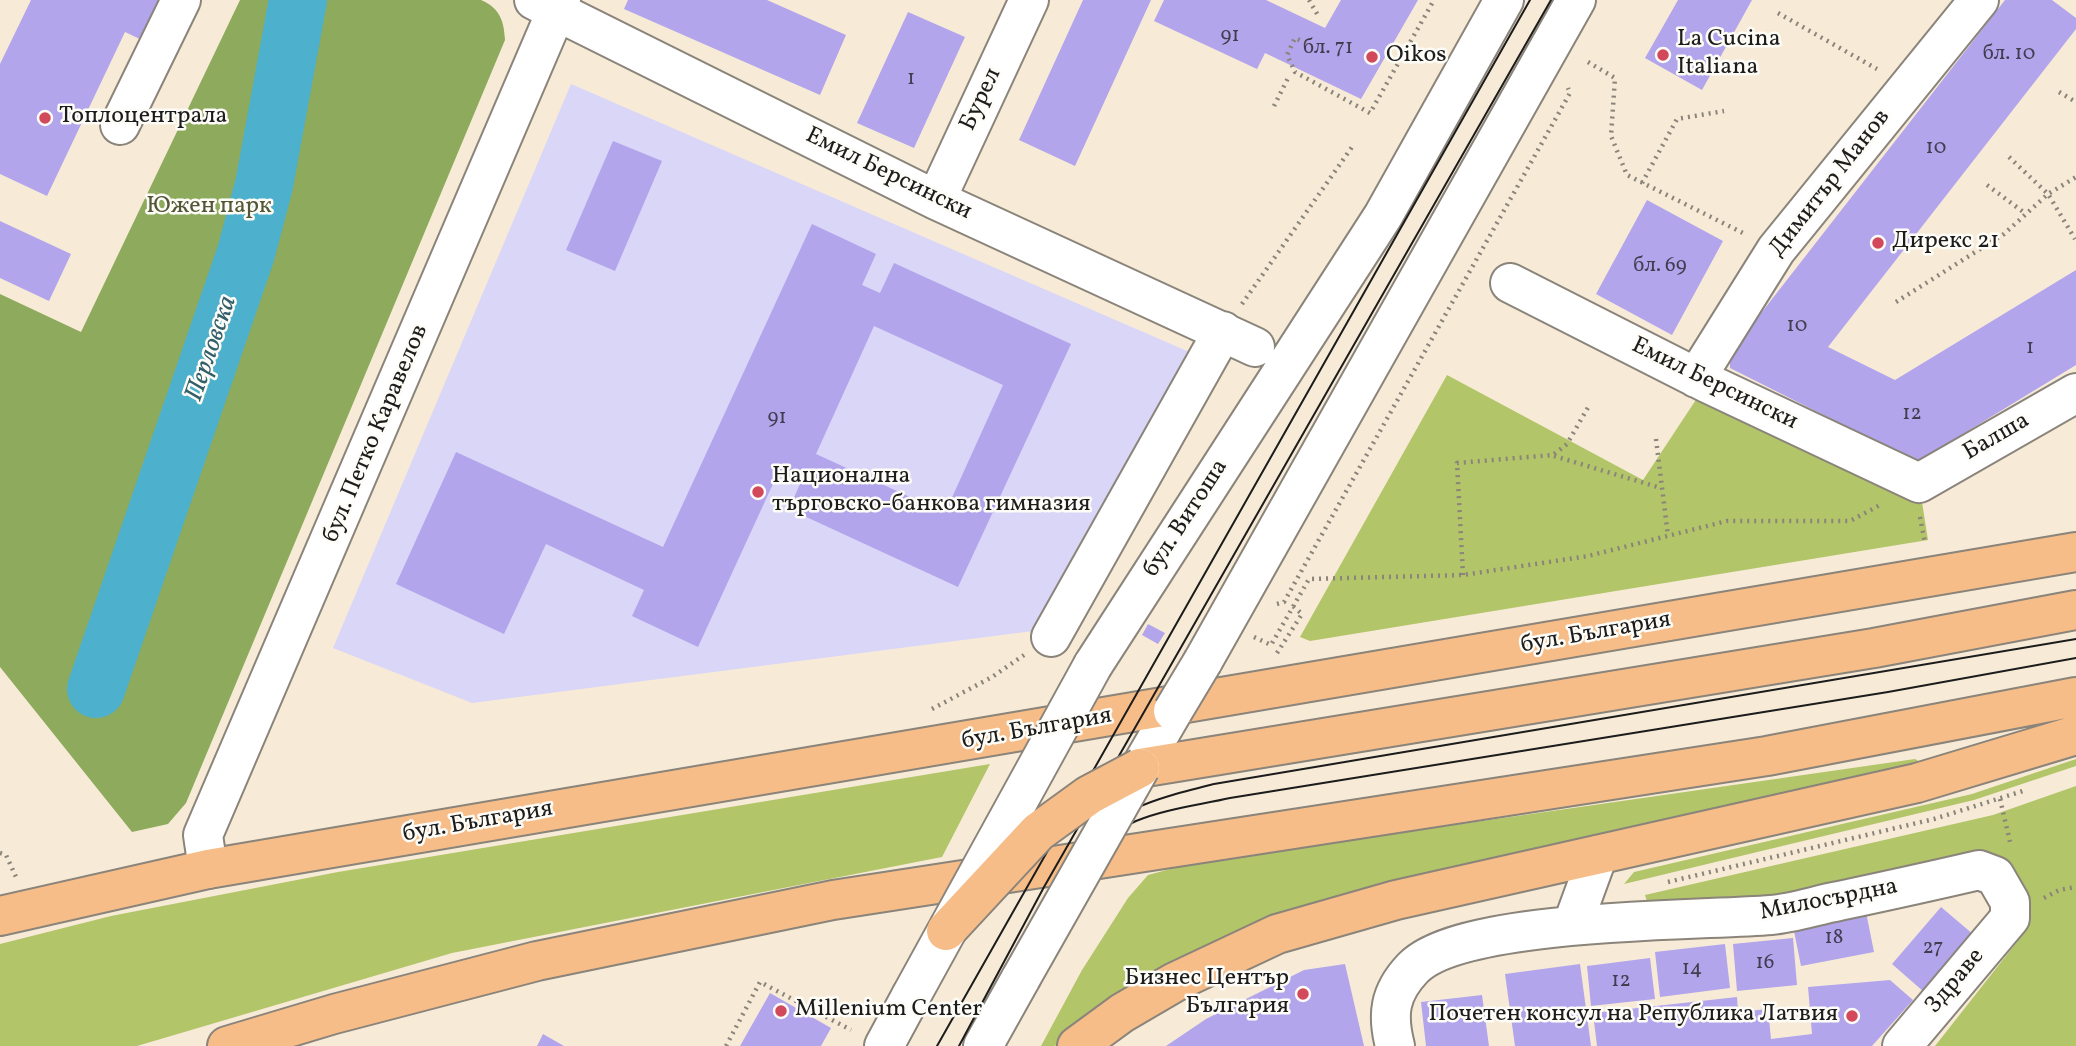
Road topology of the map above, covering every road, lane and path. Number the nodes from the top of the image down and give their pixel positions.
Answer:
1 (181, 0) edge
2 (1029, 0) edge
3 (1309, 0) edge
4 (1434, 0) edge
5 (1504, 0) edge
6 (1576, 0) edge
7 (1979, 0) edge
8 (551, 3) edge
9 (1778, 13) dead end
10 (1319, 17) dead end
11 (1306, 43) dead end
12 (1588, 62) dead end
13 (1288, 78) dead end
14 (1908, 87) junction
15 (2059, 92) dead end
16 (1570, 93) dead end
17 (2076, 102) edge
18 (1274, 106) dead end
19 (1724, 111) dead end
20 (120, 125) dead end
21 (1352, 147) dead end
22 (2009, 157) dead end
23 (2076, 177) edge
24 (1642, 183) junction
25 (1987, 185) dead end
26 (2048, 194) junction
27 (936, 201) junction
28 (2026, 214) junction
29 (2075, 239) edge
30 (1776, 250) junction
31 (1510, 283) dead end
32 (1896, 302) dead end
33 (1239, 339) junction
34 (1696, 378) junction
35 (2076, 393) edge
36 (1590, 404) dead end
37 (1656, 439) dead end
38 (1553, 455) junction
39 (1919, 482) joint
40 (1661, 488) junction
41 (1850, 521) dead end
42 (1668, 536) junction
43 (2076, 552) edge
44 (1463, 575) junction
45 (1273, 606) dead end
46 (1293, 606) junction
47 (2076, 610) edge
48 (1051, 637) joint
49 (1271, 645) dead end
50 (1277, 653) dead end
51 (2076, 697) edge
52 (931, 709) dead end
53 (2076, 736) edge
54 (1140, 768) junction
55 (2000, 799) dead end
56 (2012, 844) dead end
57 (0, 853) edge
58 (1598, 855) junction
59 (208, 869) junction
60 (18, 881) dead end
61 (2076, 887) edge
62 (2059, 890) dead end
63 (0, 916) edge
64 (2010, 918) joint
65 (1572, 926) junction
66 (946, 931) junction
67 (1392, 1033) edge
68 (988, 1036) edge
69 (867, 1038) edge
70 (227, 1046) edge
71 (726, 1046) edge
72 (1077, 1046) edge
73 (1902, 1046) edge

1 - 20 street
2 - 27 street, Бурел
3 - 10 path
4 - 11 path
5 - 66 street, бул. Витоша, bridge
6 - 54 street, bridge
7 - 14 street, Димитър Манов
8 - 27 street, Емил Берсински
8 - 59 street, бул. Петко Каравелов
9 - 14 path
12 - 24 path
13 - 18 path
14 - 30 street, Димитър Манов
15 - 17 path
16 - 45 path
19 - 24 path
21 - 33 path
22 - 26 path
23 - 26 path
24 - 30 path
25 - 28 path
26 - 28 path
26 - 29 path
27 - 33 street, Емил Берсински
28 - 32 path
30 - 34 street, Димитър Манов
31 - 34 street, Емил Берсински
33 - 48 street
34 - 39 street, Емил Берсински
35 - 39 street, Балша
36 - 38 path
37 - 40 path
38 - 40 path
38 - 44 path
40 - 42 path
41 - 42 path
42 - 44 path
43 - 59 main road, бул. България
44 - 46 path
46 - 49 path
46 - 50 path
47 - 54 main road
48 - 52 path
51 - 70 main road
53 - 58 main road
54 - 66 main road, bridge
54 - 68 street, bridge
55 - 56 path
57 - 60 path
58 - 65 street
58 - 72 main road
59 - 63 main road, бул. България
61 - 62 path
64 - 65 street, Милосърдна
64 - 73 street, Здраве
65 - 67 street, Милосърдна
66 - 69 street, бул. Витоша, bridge
69 - 71 path

